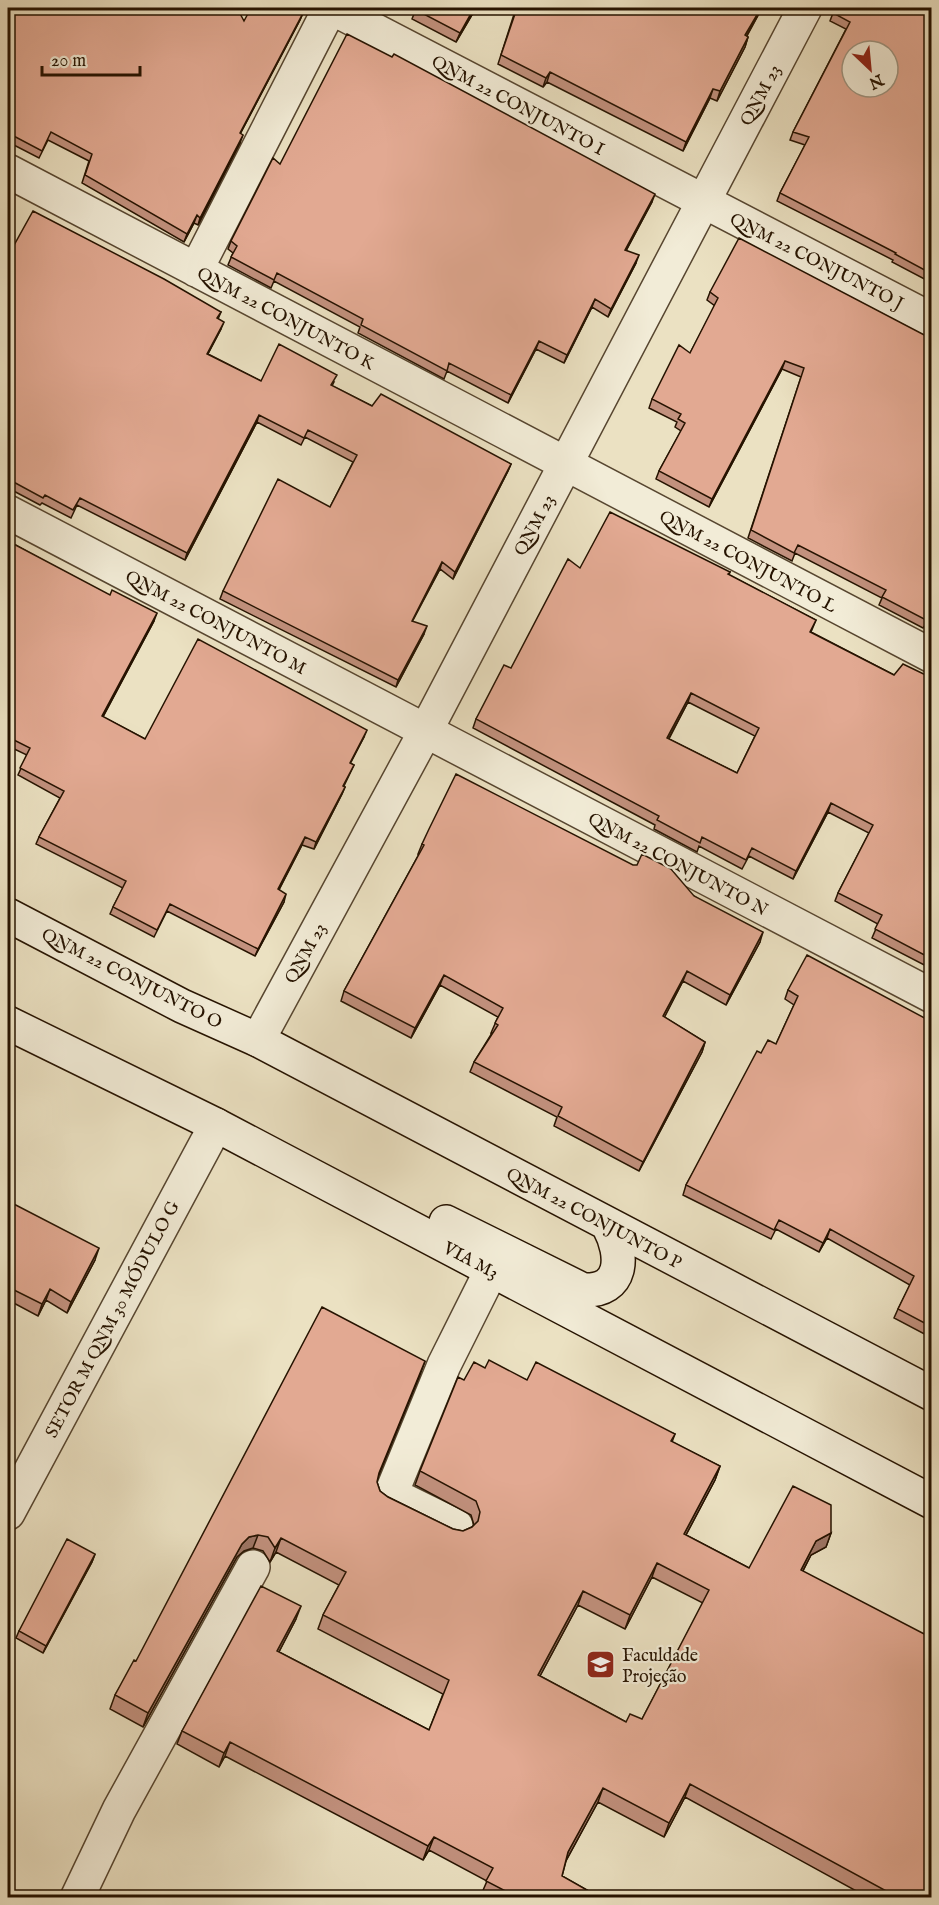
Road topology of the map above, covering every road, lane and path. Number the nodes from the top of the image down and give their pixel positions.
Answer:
1 (331, 8) edge
2 (805, 8) edge
3 (8, 171) edge
4 (703, 202) junction
5 (196, 270) junction
6 (932, 320) edge
7 (565, 465) junction
8 (8, 512) edge
9 (932, 656) edge
10 (425, 732) junction
11 (8, 915) edge
12 (8, 937) edge
13 (932, 996) edge
14 (182, 1006) junction
15 (8, 1023) edge
16 (258, 1040) junction
17 (216, 1125) junction
18 (309, 1174) junction
19 (609, 1227) junction
20 (491, 1271) junction
21 (932, 1394) edge
22 (932, 1502) edge
23 (8, 1513) edge
24 (456, 1526) dead end
25 (254, 1567) dead end
26 (77, 1898) edge

1 - 4 street, QNM 22 CONJUNTO I
1 - 5 street
2 - 4 street, QNM 23
3 - 5 street, QNM 22 CONJUNTO K
4 - 6 street, QNM 22 CONJUNTO J
4 - 7 street, QNM 23
5 - 7 street, QNM 22 CONJUNTO K
7 - 9 street, QNM 22 CONJUNTO L
7 - 10 street, QNM 23
8 - 10 street, QNM 22 CONJUNTO M
10 - 13 street, QNM 22 CONJUNTO N
10 - 16 street, QNM 23
11 - 14 street, QNM 22 CONJUNTO O
12 - 14 street
14 - 16 street, QNM 22 CONJUNTO O
15 - 17 street, VIA M3
16 - 19 street, QNM 22 CONJUNTO P
17 - 18 street, VIA M3
17 - 23 street, SETOR M QNM 30 MÓDULO G
18 - 19 street
18 - 20 street, VIA M3
19 - 21 street, QNM 22 CONJUNTO P
20 - 22 street, VIA M3
20 - 24 street
25 - 26 street

